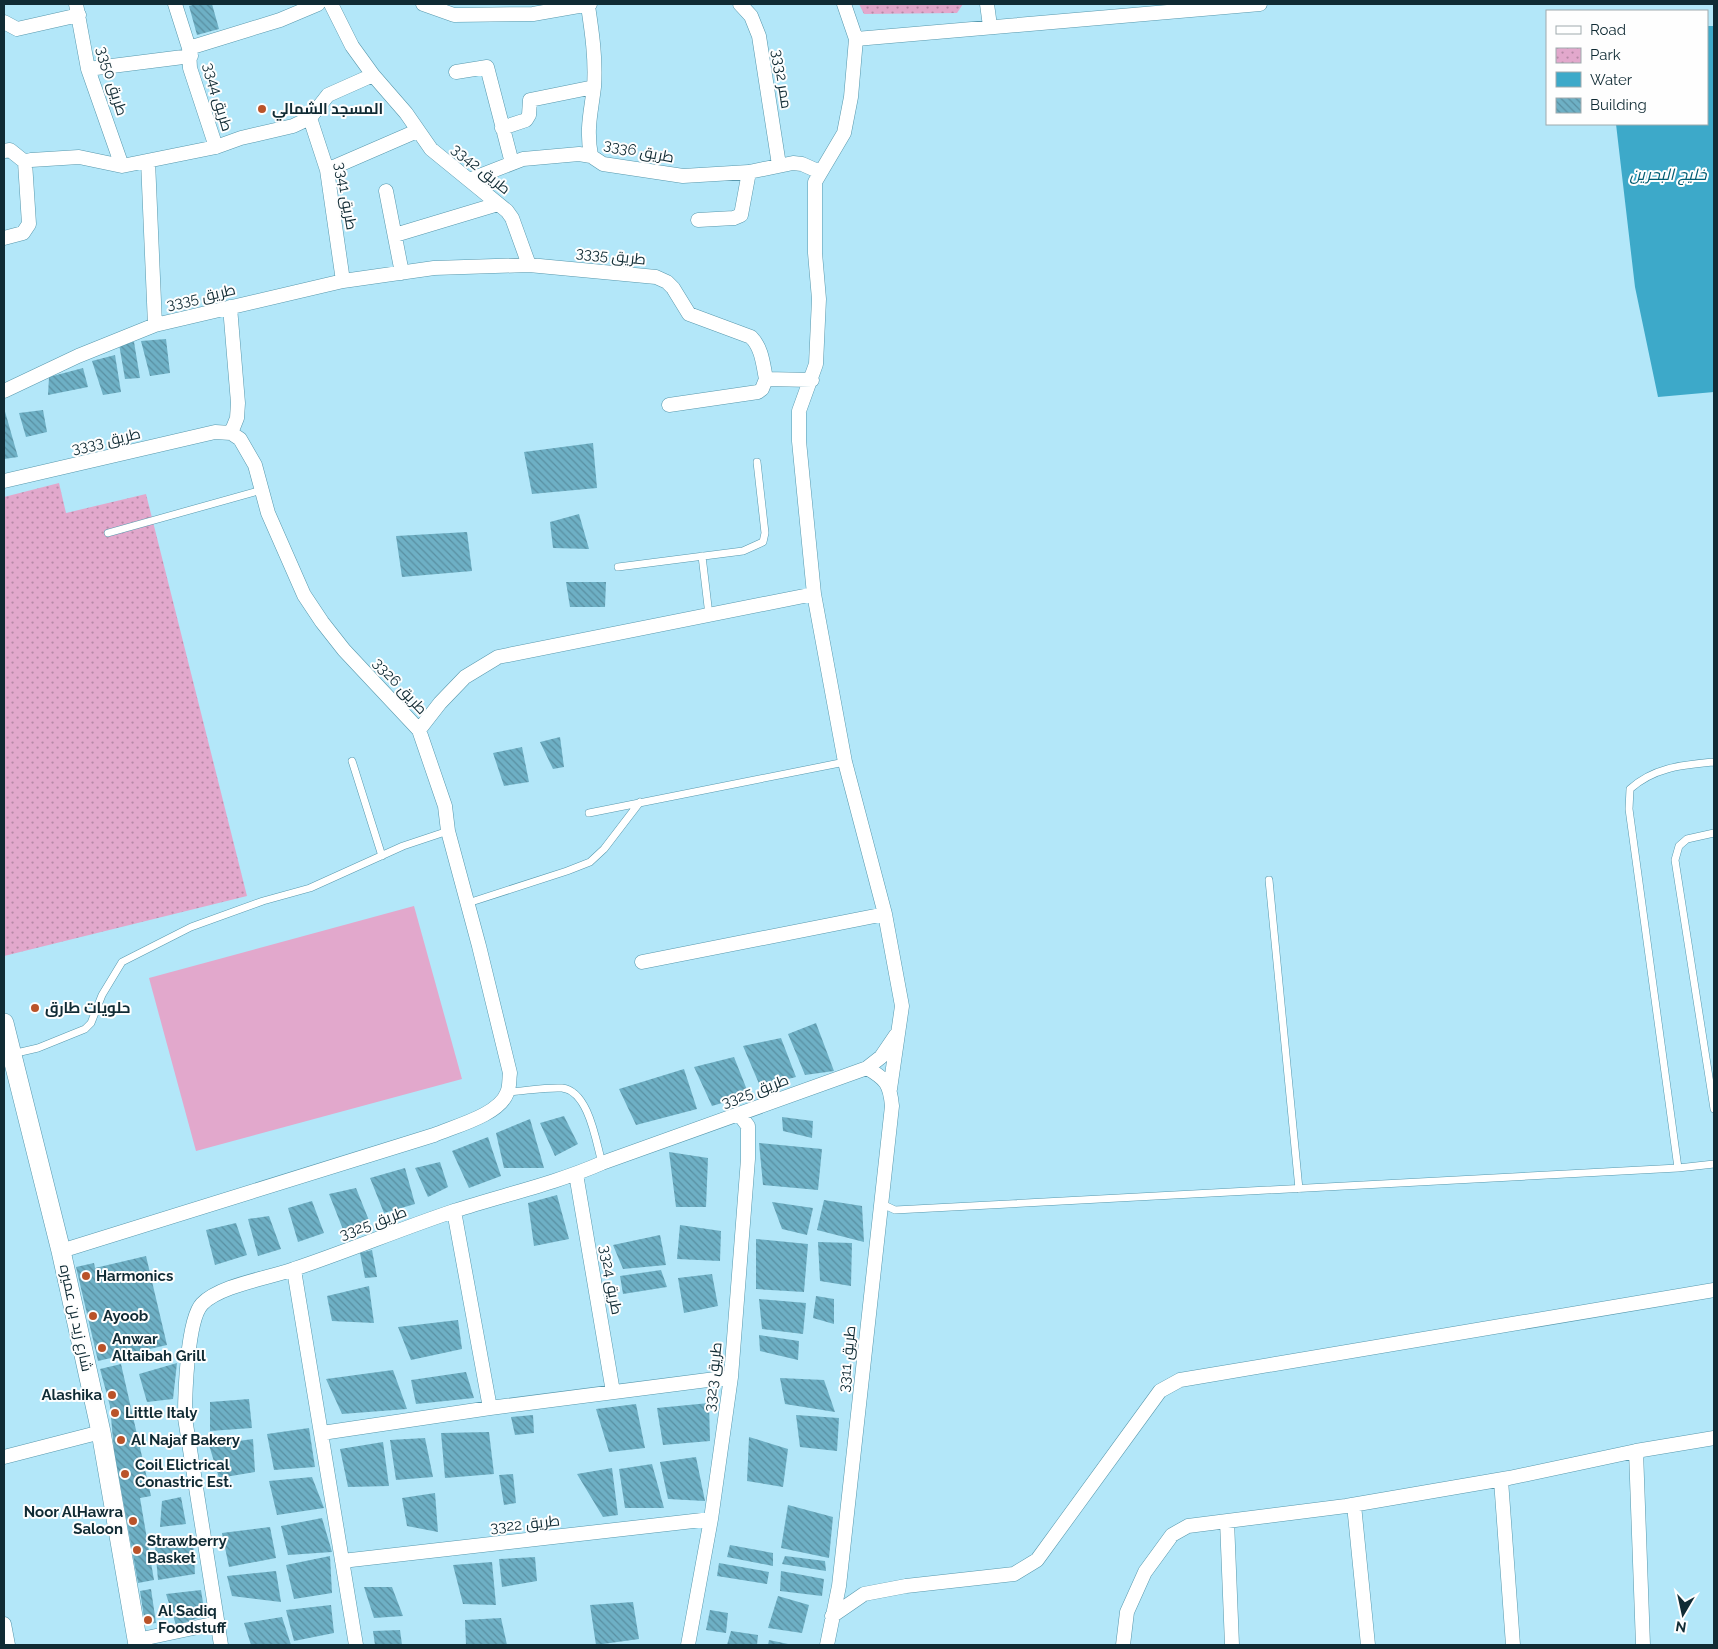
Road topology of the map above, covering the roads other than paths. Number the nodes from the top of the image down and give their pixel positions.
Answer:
1 (175, 4) edge
2 (318, 4) edge
3 (331, 4) edge
4 (423, 4) edge
5 (740, 4) edge
6 (844, 4) edge
7 (987, 4) edge
8 (1260, 4) edge
9 (588, 5) edge
10 (77, 9) edge
11 (4, 22) edge
12 (990, 26) junction
13 (856, 39) junction
14 (190, 52) junction
15 (88, 69) junction
16 (456, 72) dead end
17 (373, 75) junction
18 (594, 87) junction
19 (310, 118) junction
20 (502, 128) junction
21 (417, 131) junction
22 (216, 147) junction
23 (4, 151) edge
24 (591, 156) junction
25 (148, 161) junction
26 (25, 162) junction
27 (512, 162) junction
28 (779, 165) junction
29 (122, 166) junction
30 (327, 170) junction
31 (750, 172) junction
32 (820, 172) junction
33 (469, 180) junction
34 (386, 191) dead end
35 (498, 204) junction
36 (698, 220) dead end
37 (395, 235) junction
38 (4, 238) edge
39 (529, 265) junction
40 (402, 273) junction
41 (344, 281) junction
42 (230, 308) junction
43 (155, 324) junction
44 (766, 379) junction
45 (812, 380) junction
46 (4, 387) edge
47 (669, 405) dead end
48 (232, 433) junction
49 (757, 462) dead end
50 (4, 481) edge
51 (262, 490) junction
52 (108, 533) dead end
53 (702, 556) junction
54 (618, 567) dead end
55 (814, 594) junction
56 (709, 615) junction
57 (419, 730) junction
58 (352, 761) dead end
59 (845, 762) junction
60 (1714, 762) edge
61 (640, 802) junction
62 (589, 813) dead end
63 (448, 831) junction
64 (1714, 833) edge
65 (382, 856) junction
66 (1269, 880) dead end
67 (468, 903) junction
68 (885, 914) junction
69 (642, 962) dead end
70 (4, 1023) edge
71 (900, 1026) junction
72 (11, 1054) junction
73 (867, 1068) junction
74 (890, 1089) junction
75 (508, 1092) junction
76 (1714, 1109) edge
77 (739, 1114) junction
78 (602, 1163) junction
79 (1714, 1164) edge
80 (1678, 1168) junction
81 (576, 1174) junction
82 (1298, 1189) junction
83 (880, 1202) junction
84 (454, 1211) junction
85 (61, 1251) junction
86 (294, 1270) junction
87 (1714, 1290) edge
88 (731, 1377) junction
89 (614, 1392) junction
90 (490, 1408) junction
91 (101, 1432) junction
92 (322, 1433) junction
93 (1714, 1438) edge
94 (1636, 1451) junction
95 (4, 1457) edge
96 (1501, 1480) junction
97 (1354, 1505) junction
98 (711, 1519) junction
99 (1227, 1521) junction
100 (342, 1561) junction
101 (832, 1616) junction
102 (217, 1623) junction
103 (4, 1624) edge
104 (137, 1643) edge
105 (8, 1645) edge
106 (220, 1645) edge
107 (356, 1645) edge
108 (688, 1645) edge
109 (827, 1645) edge
110 (1123, 1645) edge
111 (1232, 1645) edge
112 (1368, 1645) edge
113 (1514, 1645) edge
114 (1643, 1645) edge

1 - 14 street, طريق 3344
2 - 14 street, طريق 3344
3 - 17 street, طريق 3342
4 - 9 street
5 - 28 street, ممر 3332
6 - 13 street
7 - 12 street
8 - 12 street
9 - 18 street
10 - 11 street
10 - 15 street, طريق 3350
12 - 13 street
13 - 32 street, طريق 3311
14 - 15 street, طريق 3344
14 - 22 street, طريق 3344
15 - 29 street, طريق 3350
16 - 20 street
17 - 19 street
17 - 21 street, طريق 3342
18 - 20 street
18 - 24 street
19 - 22 street
19 - 30 street, طريق 3341
20 - 27 street
21 - 30 street
21 - 33 street, طريق 3342
22 - 25 street
23 - 26 street
24 - 27 street, طريق 3336
24 - 31 street, طريق 3336
25 - 29 street
25 - 43 street, طريق 3335
26 - 29 street
26 - 38 street
27 - 33 street, طريق 3336
28 - 31 street, طريق 3336
28 - 32 street, طريق 3336
30 - 41 street, طريق 3341
31 - 36 street
32 - 45 street, طريق 3311
33 - 35 street, طريق 3342
34 - 37 street
35 - 37 street
35 - 39 street, طريق 3342
37 - 40 street
39 - 40 street, طريق 3335
39 - 44 street, طريق 3335
40 - 41 street, طريق 3335
41 - 42 street, طريق 3335
42 - 43 street, طريق 3335
42 - 48 street
43 - 46 street, طريق 3335
44 - 45 street
44 - 47 street
45 - 55 street, طريق 3311
48 - 50 street, طريق 3333
48 - 51 street, طريق 3326
49 - 53 lane
51 - 52 lane
51 - 57 street, طريق 3326
53 - 54 lane
53 - 56 lane
55 - 56 street
55 - 59 street, طريق 3311
56 - 57 street
57 - 63 street, طريق 3326
58 - 65 lane
59 - 61 lane
59 - 68 street, طريق 3311
60 - 80 lane
61 - 62 lane
61 - 67 lane
63 - 65 lane
63 - 67 street, طريق 3326
64 - 76 lane
65 - 72 lane
66 - 82 lane
67 - 75 street, طريق 3326
68 - 69 street
68 - 71 street, طريق 3311
70 - 72 street, شارع زيد بن عميره
71 - 73 street
71 - 74 street, طريق 3311
72 - 85 street, شارع زيد بن عميره
73 - 74 street
73 - 77 street, طريق 3325
74 - 83 street, طريق 3311
75 - 78 lane
75 - 85 street
77 - 78 street, طريق 3325
77 - 88 street, طريق 3323
78 - 81 street, طريق 3325
79 - 80 lane
80 - 82 lane
81 - 84 street, طريق 3325
81 - 89 street, طريق 3324
82 - 83 lane
83 - 101 street, طريق 3311
84 - 86 street, طريق 3325
84 - 90 street
85 - 91 street, شارع زيد بن عميره
86 - 92 street
86 - 102 street, طريق 3325
87 - 101 street
88 - 89 street
88 - 98 street, طريق 3323
89 - 90 street
90 - 92 street
91 - 95 street
91 - 104 street, شارع زيد بن عميره
92 - 100 street
93 - 94 street
94 - 96 street
94 - 114 street
96 - 97 street
96 - 113 street
97 - 99 street
97 - 112 street
98 - 100 street, طريق 3322
98 - 108 street, طريق 3323
99 - 110 street
99 - 111 street
100 - 107 street
101 - 109 street, طريق 3311
102 - 104 street
102 - 106 street, طريق 3325
103 - 105 street

